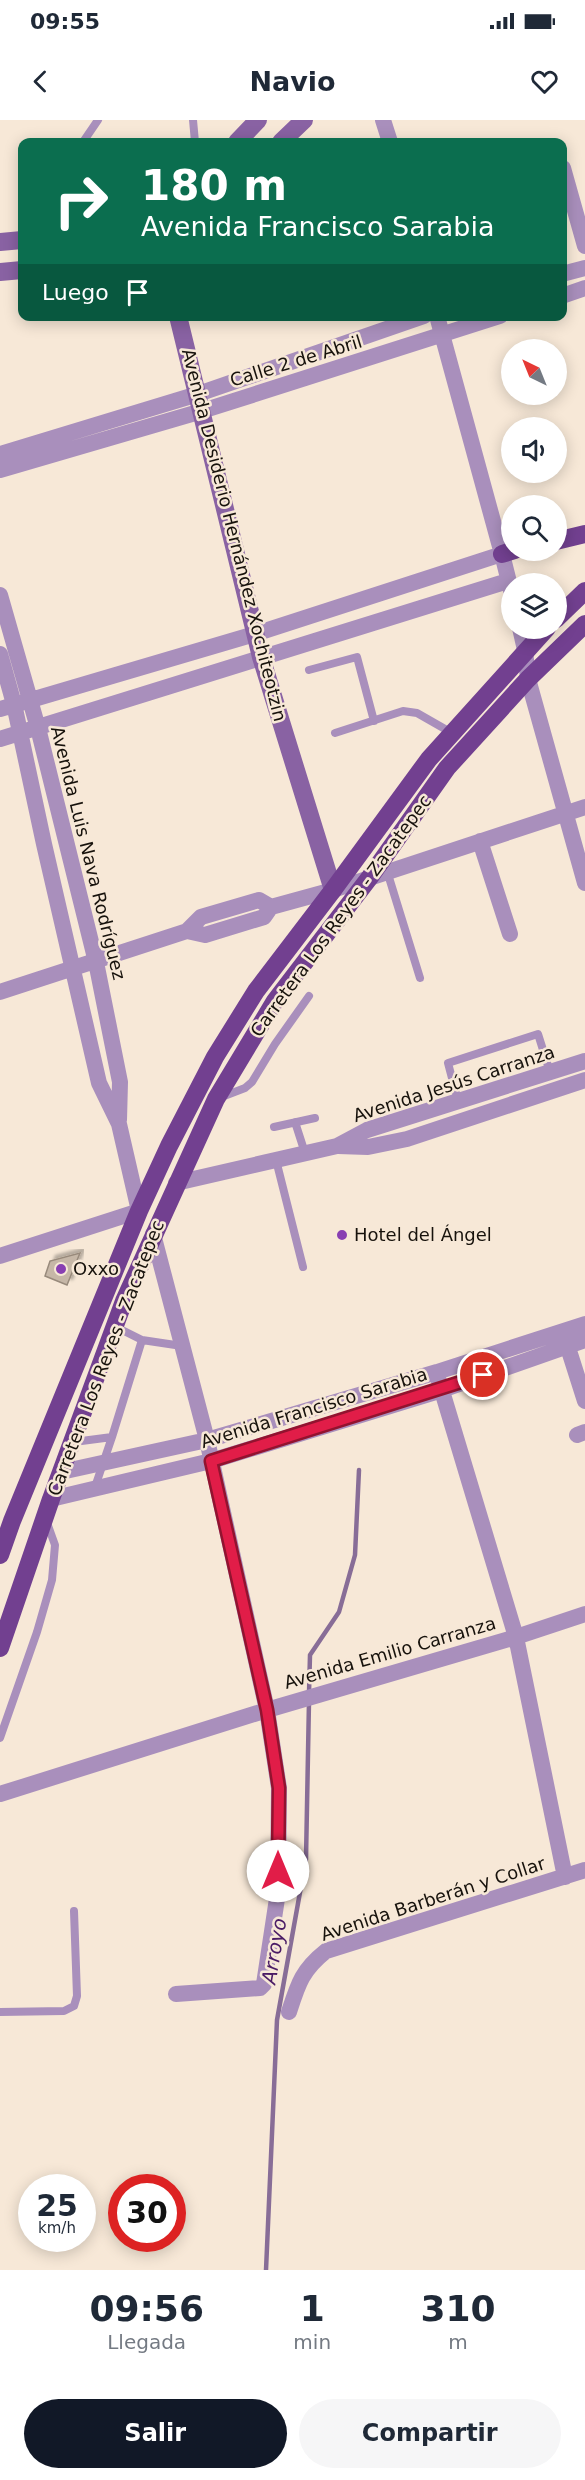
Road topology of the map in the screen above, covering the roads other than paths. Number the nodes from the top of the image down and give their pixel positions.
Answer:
1 (98, 120) edge
2 (193, 120) edge
3 (258, 120) edge
4 (304, 120) edge
5 (383, 120) edge
6 (86, 138) edge
7 (195, 138) edge
8 (241, 138) edge
9 (285, 138) edge
10 (389, 138) edge
11 (567, 182) edge
12 (18, 240) edge
13 (0, 242) edge
14 (585, 246) edge
15 (585, 268) edge
16 (18, 270) edge
17 (0, 272) edge
18 (567, 273) edge
19 (585, 288) edge
20 (567, 294) edge
21 (179, 321) edge
22 (410, 321) edge
23 (439, 321) edge
24 (486, 321) edge
25 (442, 336) junction
26 (320, 352) junction
27 (326, 372) junction
28 (200, 402) junction
29 (0, 454) edge
30 (23, 455) junction
31 (0, 470) edge
32 (501, 526) edge
33 (585, 534) edge
34 (567, 538) edge
35 (501, 555) edge
36 (501, 589) edge
37 (585, 591) edge
38 (0, 595) edge
39 (366, 598) junction
40 (567, 608) edge
41 (374, 622) junction
42 (585, 624) edge
43 (255, 633) junction
44 (522, 639) edge
45 (536, 639) edge
46 (525, 650) junction
47 (0, 654) edge
48 (261, 657) junction
49 (309, 670) dead end
50 (123, 673) junction
51 (528, 679) junction
52 (131, 698) junction
53 (15, 705) edge
54 (374, 721) junction
55 (38, 728) junction
56 (20, 732) junction
57 (335, 733) dead end
58 (452, 733) junction
59 (0, 739) edge
60 (585, 807) edge
61 (566, 812) junction
62 (66, 838) junction
63 (480, 841) junction
64 (44, 844) junction
65 (379, 874) junction
66 (585, 883) edge
67 (333, 890) junction
68 (510, 934) dead end
69 (96, 962) junction
70 (74, 969) junction
71 (420, 978) dead end
72 (0, 992) edge
73 (309, 996) dead end
74 (585, 1061) edge
75 (550, 1072) junction
76 (585, 1080) edge
77 (216, 1099) junction
78 (458, 1101) junction
79 (315, 1118) dead end
80 (295, 1122) junction
81 (118, 1124) junction
82 (274, 1127) dead end
83 (337, 1146) junction
84 (305, 1153) junction
85 (276, 1160) junction
86 (176, 1183) junction
87 (140, 1211) junction
88 (153, 1234) junction
89 (0, 1256) edge
90 (303, 1268) dead end
91 (585, 1324) edge
92 (114, 1326) junction
93 (565, 1339) junction
94 (142, 1340) junction
95 (585, 1340) edge
96 (182, 1346) junction
97 (437, 1372) junction
98 (442, 1390) junction
99 (585, 1401) edge
100 (112, 1437) junction
101 (207, 1440) junction
102 (74, 1442) junction
103 (104, 1461) junction
104 (211, 1461) junction
105 (61, 1472) junction
106 (95, 1487) junction
107 (51, 1499) junction
108 (45, 1518) junction
109 (6, 1522) edge
110 (0, 1555) edge
111 (585, 1614) edge
112 (516, 1637) junction
113 (0, 1648) edge
114 (267, 1710) junction
115 (0, 1738) edge
116 (0, 1794) edge
117 (585, 1870) edge
118 (565, 1877) junction
119 (74, 1911) dead end
120 (176, 1994) dead end
121 (0, 2012) edge
122 (289, 2012) dead end

1 - 6 lane
2 - 7 lane
3 - 8 main road
4 - 9 main road
5 - 10 street
11 - 14 street
12 - 13 main road
15 - 18 street
16 - 17 main road
19 - 20 street
21 - 28 main road, Avenida Desiderio Hernández Xochiteotzin
22 - 26 street, Calle 2 de Abril
23 - 25 street
24 - 25 street, Calle 2 de Abril
25 - 27 street, Calle 2 de Abril
25 - 32 street
26 - 27 street
26 - 28 street, Calle 2 de Abril
27 - 28 street, Calle 2 de Abril
28 - 30 street, Calle 2 de Abril
28 - 43 main road, Avenida Desiderio Hernández Xochiteotzin
29 - 30 street, Calle 2 de Abril
30 - 31 street, Calle 2 de Abril
33 - 34 main road
35 - 39 street
36 - 41 street
37 - 40 main road
38 - 53 street, Avenida Luis Nava Rodríguez
39 - 41 street
39 - 43 street
41 - 48 street
42 - 51 main road, Carretera Los Reyes - Zacatepec
43 - 48 main road, Avenida Desiderio Hernández Xochiteotzin
43 - 50 street
44 - 46 street
45 - 46 main road, Carretera Los Reyes - Zacatepec
46 - 51 street
46 - 58 main road, Carretera Los Reyes - Zacatepec
47 - 53 street, Avenida Luis Nava Rodríguez
48 - 52 street
48 - 67 main road, Avenida Desiderio Hernández Xochiteotzin
49 - 54 lane
50 - 52 street
50 - 53 street
51 - 61 street
51 - 65 main road, Carretera Los Reyes - Zacatepec
52 - 55 street
53 - 55 street, Avenida Luis Nava Rodríguez
53 - 56 street, Avenida Luis Nava Rodríguez
54 - 57 lane
54 - 58 lane
55 - 56 street
55 - 62 street, Avenida Luis Nava Rodríguez
56 - 59 street
56 - 64 street, Avenida Luis Nava Rodríguez
58 - 67 main road, Carretera Los Reyes - Zacatepec
60 - 61 street
61 - 63 street
61 - 66 street
62 - 64 street
62 - 69 street, Avenida Luis Nava Rodríguez
63 - 65 street
63 - 68 street
64 - 70 street, Avenida Luis Nava Rodríguez
65 - 67 street
65 - 71 lane
65 - 77 main road, Carretera Los Reyes - Zacatepec
67 - 69 street
67 - 87 main road, Carretera Los Reyes - Zacatepec
69 - 70 street
69 - 81 street, Avenida Luis Nava Rodríguez
70 - 72 street
70 - 81 street, Avenida Luis Nava Rodríguez
73 - 77 lane
74 - 75 street, Avenida Jesús Carranza
75 - 78 street, Avenida Jesús Carranza
75 - 78 lane
76 - 83 street, Avenida Jesús Carranza
77 - 86 main road, Carretera Los Reyes - Zacatepec
78 - 83 street, Avenida Jesús Carranza
79 - 80 lane
80 - 82 lane
80 - 84 lane
81 - 87 street, Avenida Luis Nava Rodríguez
83 - 84 street, Avenida Jesús Carranza
84 - 85 street, Avenida Jesús Carranza
85 - 86 street, Avenida Jesús Carranza
85 - 90 lane
86 - 88 main road, Carretera Los Reyes - Zacatepec
87 - 89 street
87 - 109 main road, Carretera Los Reyes - Zacatepec
88 - 92 main road, Carretera Los Reyes - Zacatepec
88 - 96 street
91 - 93 street, Avenida Francisco Sarabia
92 - 94 lane
92 - 102 main road, Carretera Los Reyes - Zacatepec
93 - 95 street, Avenida Francisco Sarabia
93 - 97 street, Avenida Francisco Sarabia
93 - 98 street, Avenida Francisco Sarabia
93 - 99 street
94 - 96 lane
94 - 100 lane
96 - 101 street
97 - 98 street
97 - 101 street, Avenida Francisco Sarabia
98 - 104 street, Avenida Francisco Sarabia
98 - 112 street
100 - 102 lane
100 - 103 lane
101 - 103 street, Avenida Francisco Sarabia
101 - 104 street
102 - 105 main road, Carretera Los Reyes - Zacatepec
103 - 105 street, Avenida Francisco Sarabia
103 - 106 lane
104 - 106 street, Avenida Francisco Sarabia
104 - 114 street
105 - 107 main road, Carretera Los Reyes - Zacatepec
106 - 107 street, Avenida Francisco Sarabia
107 - 108 main road, Carretera Los Reyes - Zacatepec
108 - 113 main road, Carretera Los Reyes - Zacatepec
108 - 115 lane
109 - 110 main road, Carretera Los Reyes - Zacatepec
111 - 112 street, Avenida Emilio Carranza
112 - 114 street, Avenida Emilio Carranza
112 - 118 street
114 - 116 street, Avenida Emilio Carranza
114 - 120 street
117 - 118 street, Avenida Barberán y Collar
118 - 122 street, Avenida Barberán y Collar
119 - 121 lane

